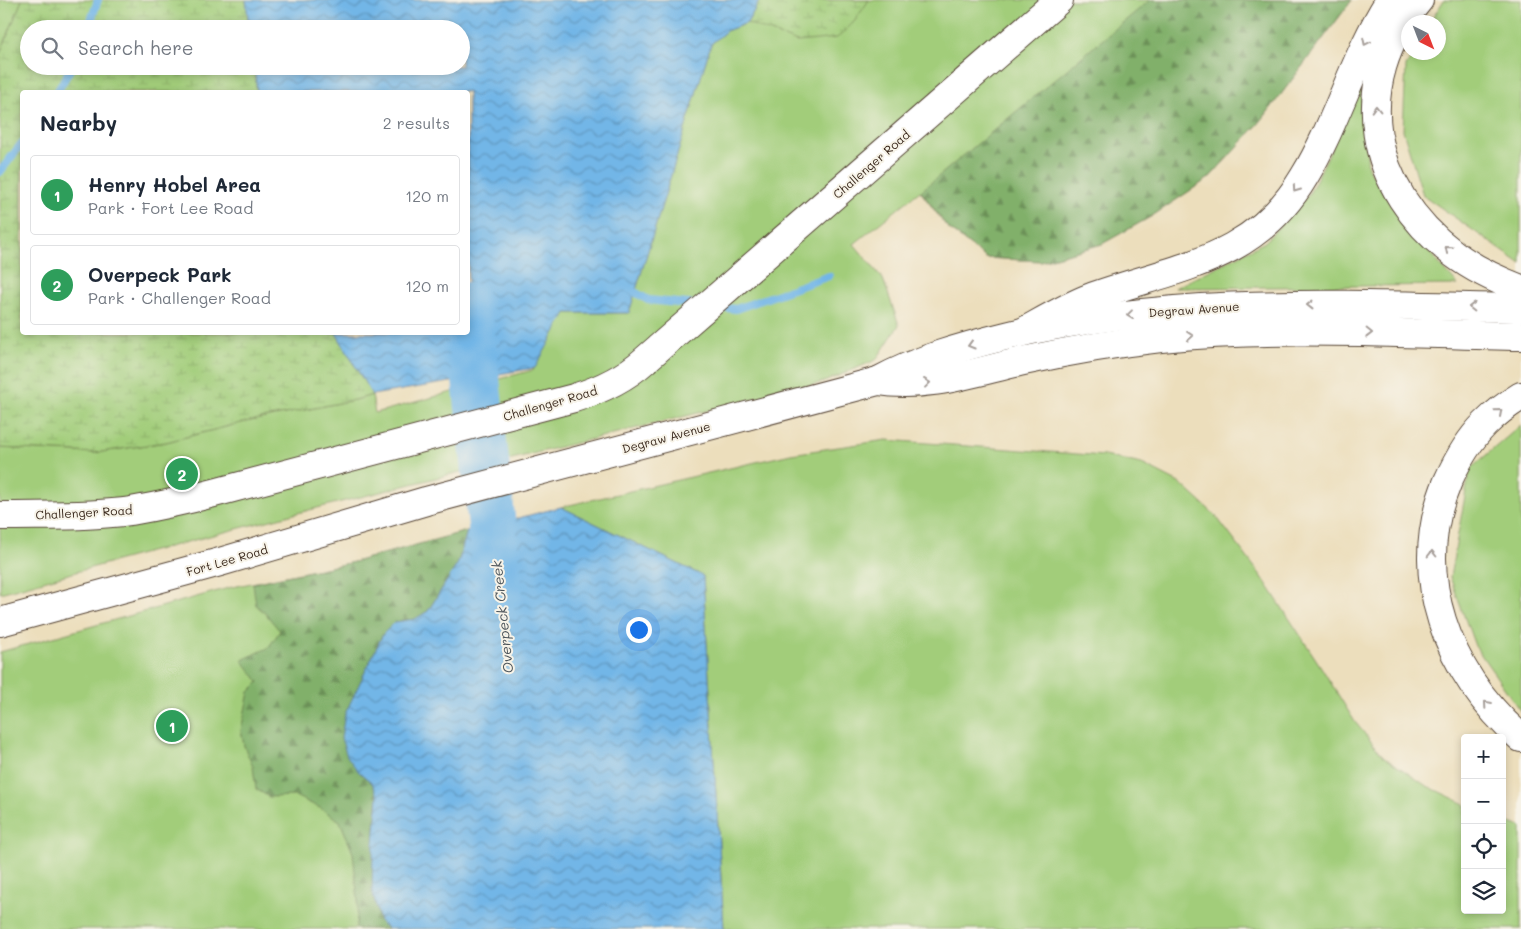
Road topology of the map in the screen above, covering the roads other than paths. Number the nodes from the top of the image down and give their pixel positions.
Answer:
1 (1059, 0) edge
2 (1390, 0) edge
3 (1419, 0) edge
4 (1521, 290) edge
5 (1521, 308) edge
6 (1021, 332) junction
7 (1521, 336) edge
8 (878, 381) junction
9 (1521, 396) edge
10 (453, 494) joint
11 (0, 516) edge
12 (0, 622) edge
13 (1521, 738) edge

1 - 11 main road, Challenger Road
2 -> 6 main road
4 -> 3 main road
5 -> 6 main road, Degraw Avenue
6 -> 8 main road, Degraw Avenue
8 -> 7 main road, Degraw Avenue
8 - 10 main road, Degraw Avenue
13 -> 9 main road
10 - 12 main road, Fort Lee Road

